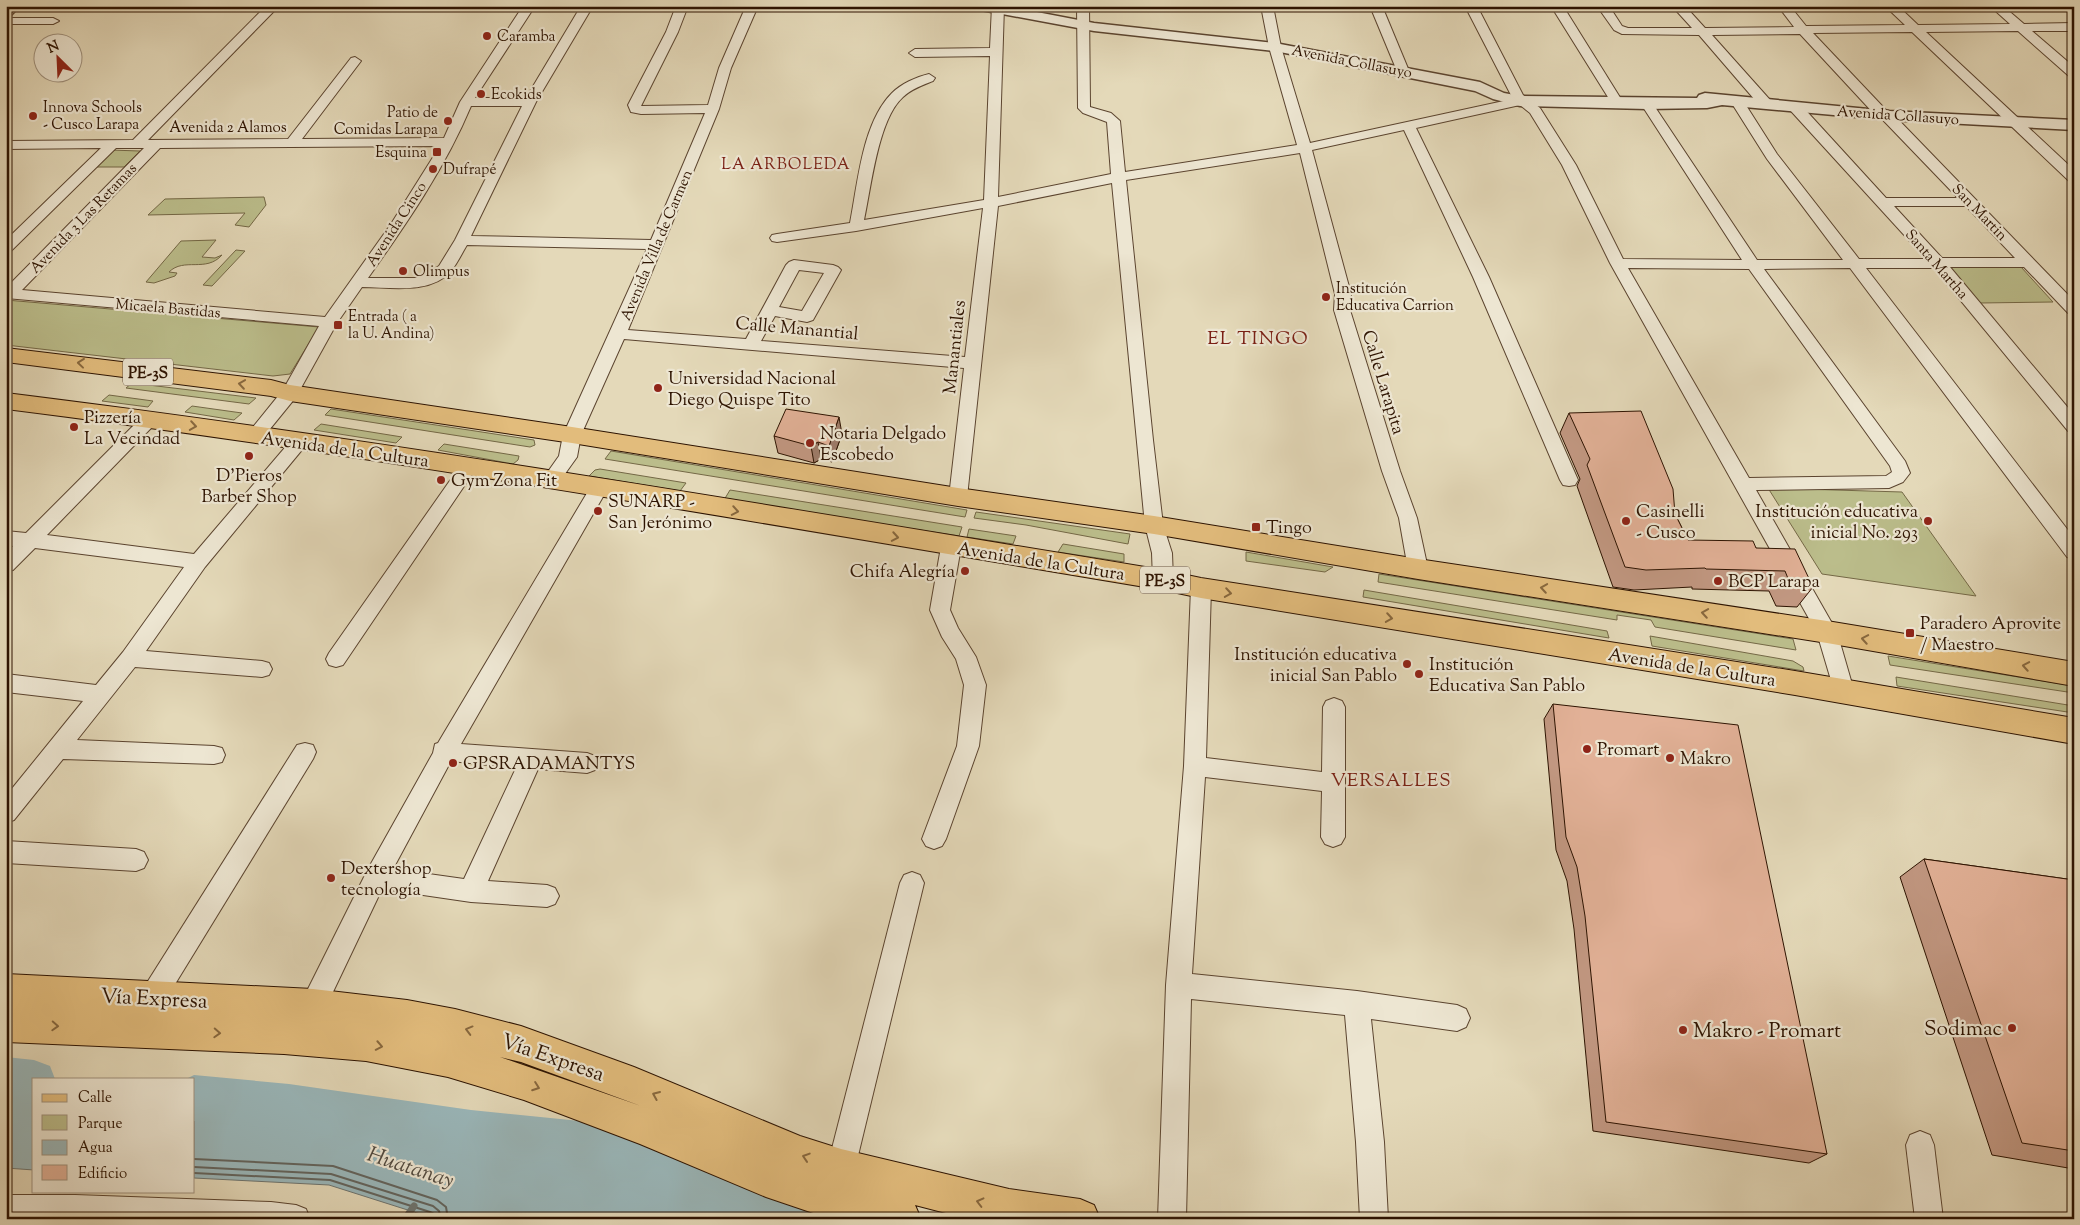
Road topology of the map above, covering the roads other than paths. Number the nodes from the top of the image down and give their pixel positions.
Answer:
1 (13, 6) edge
2 (273, 6) edge
3 (529, 6) edge
4 (587, 6) edge
5 (682, 6) edge
6 (752, 6) edge
7 (981, 6) edge
8 (1083, 6) edge
9 (1267, 6) edge
10 (1376, 6) edge
11 (1471, 6) edge
12 (1557, 6) edge
13 (1603, 6) edge
14 (1678, 6) edge
15 (1784, 6) edge
16 (1891, 6) edge
17 (1996, 6) edge
18 (998, 8) edge
19 (6, 12) edge
20 (6, 21) edge
21 (53, 21) dead end
22 (1082, 25) junction
23 (2074, 27) edge
24 (2022, 28) junction
25 (1916, 29) junction
26 (1803, 30) junction
27 (1702, 31) junction
28 (1275, 47) junction
29 (914, 52) dead end
30 (997, 52) junction
31 (355, 61) dead end
32 (1403, 71) junction
33 (2074, 74) edge
34 (928, 78) dead end
35 (1522, 95) junction
36 (1729, 101) junction
37 (466, 102) junction
38 (530, 102) junction
39 (1631, 102) junction
40 (1766, 104) junction
41 (1795, 107) junction
42 (712, 109) junction
43 (1883, 114) junction
44 (2014, 123) junction
45 (1408, 124) junction
46 (2074, 125) edge
47 (293, 142) junction
48 (449, 142) junction
49 (114, 143) junction
50 (138, 143) junction
51 (157, 143) junction
52 (6, 145) edge
53 (1306, 148) junction
54 (1119, 177) junction
55 (2074, 178) edge
56 (990, 202) junction
57 (1882, 202) junction
58 (1971, 202) junction
59 (856, 227) junction
60 (777, 238) dead end
61 (462, 240) junction
62 (655, 245) junction
63 (6, 248) edge
64 (1937, 262) junction
65 (2029, 262) junction
66 (1618, 263) junction
67 (1855, 264) junction
68 (1753, 265) junction
69 (359, 282) junction
70 (8, 293) edge
71 (2071, 305) edge
72 (770, 310) dead end
73 (329, 322) junction
74 (618, 334) junction
75 (751, 345) junction
76 (6, 355) edge
77 (972, 363) junction
78 (290, 393) junction
79 (8, 403) edge
80 (150, 420) junction
81 (2074, 427) edge
82 (572, 435) junction
83 (255, 436) junction
84 (300, 441) junction
85 (469, 466) junction
86 (551, 480) junction
87 (1569, 480) dead end
88 (1743, 484) junction
89 (599, 488) junction
90 (958, 497) junction
91 (1154, 525) junction
92 (6, 538) edge
93 (30, 540) junction
94 (952, 547) junction
95 (2074, 552) edge
96 (198, 562) junction
97 (6, 565) edge
98 (1418, 569) junction
99 (1163, 580) junction
100 (1201, 588) junction
101 (1827, 632) junction
102 (130, 658) junction
103 (336, 659) dead end
104 (262, 669) dead end
105 (2074, 674) edge
106 (6, 682) edge
107 (1843, 691) junction
108 (101, 694) junction
109 (1334, 707) dead end
110 (2074, 731) edge
111 (58, 749) junction
112 (443, 751) junction
113 (305, 752) dead end
114 (214, 755) dead end
115 (532, 758) junction
116 (587, 763) dead end
117 (1195, 766) junction
118 (1334, 783) junction
119 (6, 814) edge
120 (1333, 837) dead end
121 (934, 839) dead end
122 (6, 852) edge
123 (136, 860) dead end
124 (376, 877) junction
125 (912, 884) dead end
126 (471, 891) junction
127 (547, 896) dead end
128 (1179, 985) junction
129 (6, 990) edge
130 (152, 998) junction
131 (1357, 1004) junction
132 (313, 1006) junction
133 (1457, 1018) dead end
134 (6, 1024) edge
135 (1920, 1145) dead end
136 (841, 1168) junction
137 (22, 1213) edge
138 (296, 1219) edge
139 (901, 1219) edge
140 (1080, 1219) edge
141 (1172, 1219) edge
142 (1374, 1219) edge
143 (1929, 1219) edge

1 - 19 street
2 - 50 street, Avenida 3 Las Retamas
3 - 37 street, Avenida Cinco
4 - 38 street
5 - 42 street
6 - 42 street, Avenida Villa de Carmen
7 - 18 street, Avenida Collasuyo
8 - 22 street
9 - 28 street, Calle Larapita
10 - 32 street
11 - 35 street
12 - 39 street
13 - 27 street
14 - 27 street
15 - 26 street, San Martin
16 - 25 street
17 - 24 street
18 - 22 street, Avenida Collasuyo
18 - 30 street, Manantiales
20 - 21 street
22 - 28 street, Avenida Collasuyo
22 - 54 street
23 - 24 street
24 - 25 street
24 - 33 street
25 - 26 street
25 - 44 street
26 - 27 street
26 - 43 street, San Martin
27 - 40 street
28 - 32 street, Avenida Collasuyo
28 - 53 street, Calle Larapita
29 - 30 street
30 - 56 street, Manantiales
31 - 47 street
32 - 35 street, Avenida Collasuyo
34 - 59 street
35 - 39 street, Avenida Collasuyo
35 - 45 street
35 - 66 street
36 - 39 street, Avenida Collasuyo
36 - 40 street, Avenida Collasuyo
36 - 67 street
37 - 38 street
37 - 48 street, Avenida Cinco
38 - 61 street
39 - 68 street
40 - 41 street, Avenida Collasuyo
41 - 43 street, Avenida Collasuyo
41 - 57 street, Santa Martha
42 - 62 street, Avenida Villa de Carmen
43 - 44 street, Avenida Collasuyo
43 - 58 street, San Martin
44 - 46 street, Avenida Collasuyo
44 - 55 street
45 - 53 street
45 - 87 street
47 - 48 street, Avenida 2 Alamos
47 - 51 street, Avenida 2 Alamos
48 - 69 street, Avenida Cinco
49 - 50 street, Avenida 2 Alamos
49 - 52 street, Avenida 2 Alamos
49 - 63 street
50 - 51 street, Avenida 2 Alamos
51 - 70 street, Avenida 3 Las Retamas
53 - 54 street
53 - 98 street, Calle Larapita
54 - 56 street
54 - 91 street
56 - 59 street
56 - 77 street, Manantiales
57 - 58 street
57 - 64 street, Santa Martha
58 - 65 street, San Martin
59 - 60 street
61 - 62 street
61 - 69 street
62 - 74 street, Avenida Villa de Carmen
64 - 65 street
64 - 67 street
64 - 81 street, Santa Martha
65 - 71 street, San Martin
66 - 68 street
66 - 88 street
67 - 68 street
67 - 95 street
68 - 88 street
69 - 73 street, Avenida Cinco
70 - 73 street, Micaela Bastidas
72 - 75 street
73 - 78 street, Avenida Cinco
74 - 75 street, Calle Manantial
74 - 82 street, Avenida Villa de Carmen
75 - 77 street, Calle Manantial
78 -> 76 main road, PE-3S
77 - 90 street, Manantiales
78 - 82 main road, PE-3S
78 - 83 street, Avenida Cinco
79 - 80 main road, Avenida de la Cultura / PE-3S
80 -> 83 main road, Avenida de la Cultura / PE-3S
80 - 93 street
82 - 86 street, Avenida Villa de Carmen
82 - 90 main road, PE-3S
83 - 84 main road, Avenida de la Cultura / PE-3S
84 - 85 main road, Avenida de la Cultura / PE-3S
84 - 96 street
85 - 86 main road, Avenida de la Cultura / PE-3S
85 - 103 street
86 - 89 main road, Avenida de la Cultura / PE-3S
88 - 101 street
89 -> 94 main road, Avenida de la Cultura / PE-3S
89 - 112 street
90 - 91 main road, PE-3S
91 - 98 main road, PE-3S
91 - 99 street
92 - 93 street
93 - 96 street
93 - 97 street
94 - 99 main road, Avenida de la Cultura / PE-3S
94 - 121 street
96 - 102 street
101 -> 98 main road, PE-3S
99 - 100 main road, Avenida de la Cultura / PE-3S
100 -> 107 main road, Avenida de la Cultura / PE-3S
100 - 117 street
105 -> 101 main road, PE-3S
101 - 107 street
102 - 104 street
102 - 108 street
106 - 108 street
107 - 110 main road, Avenida de la Cultura / PE-3S
108 - 111 street
109 - 118 street
111 - 114 street
111 - 119 street
112 - 115 street
112 - 124 street
113 - 130 street
115 - 116 street
115 - 126 street
117 - 118 street
117 - 128 street
118 - 120 street
122 - 123 street
124 - 126 street
124 - 132 street
125 - 136 street
126 - 127 street
128 - 131 street
128 - 141 street
129 - 130 main road, Vía Expresa
130 - 132 main road, Vía Expresa
131 - 133 street
131 - 142 street
136 -> 132 main road, Vía Expresa
134 -> 139 main road, Vía Expresa
135 - 143 street
140 -> 136 main road, Vía Expresa
137 - 138 street

